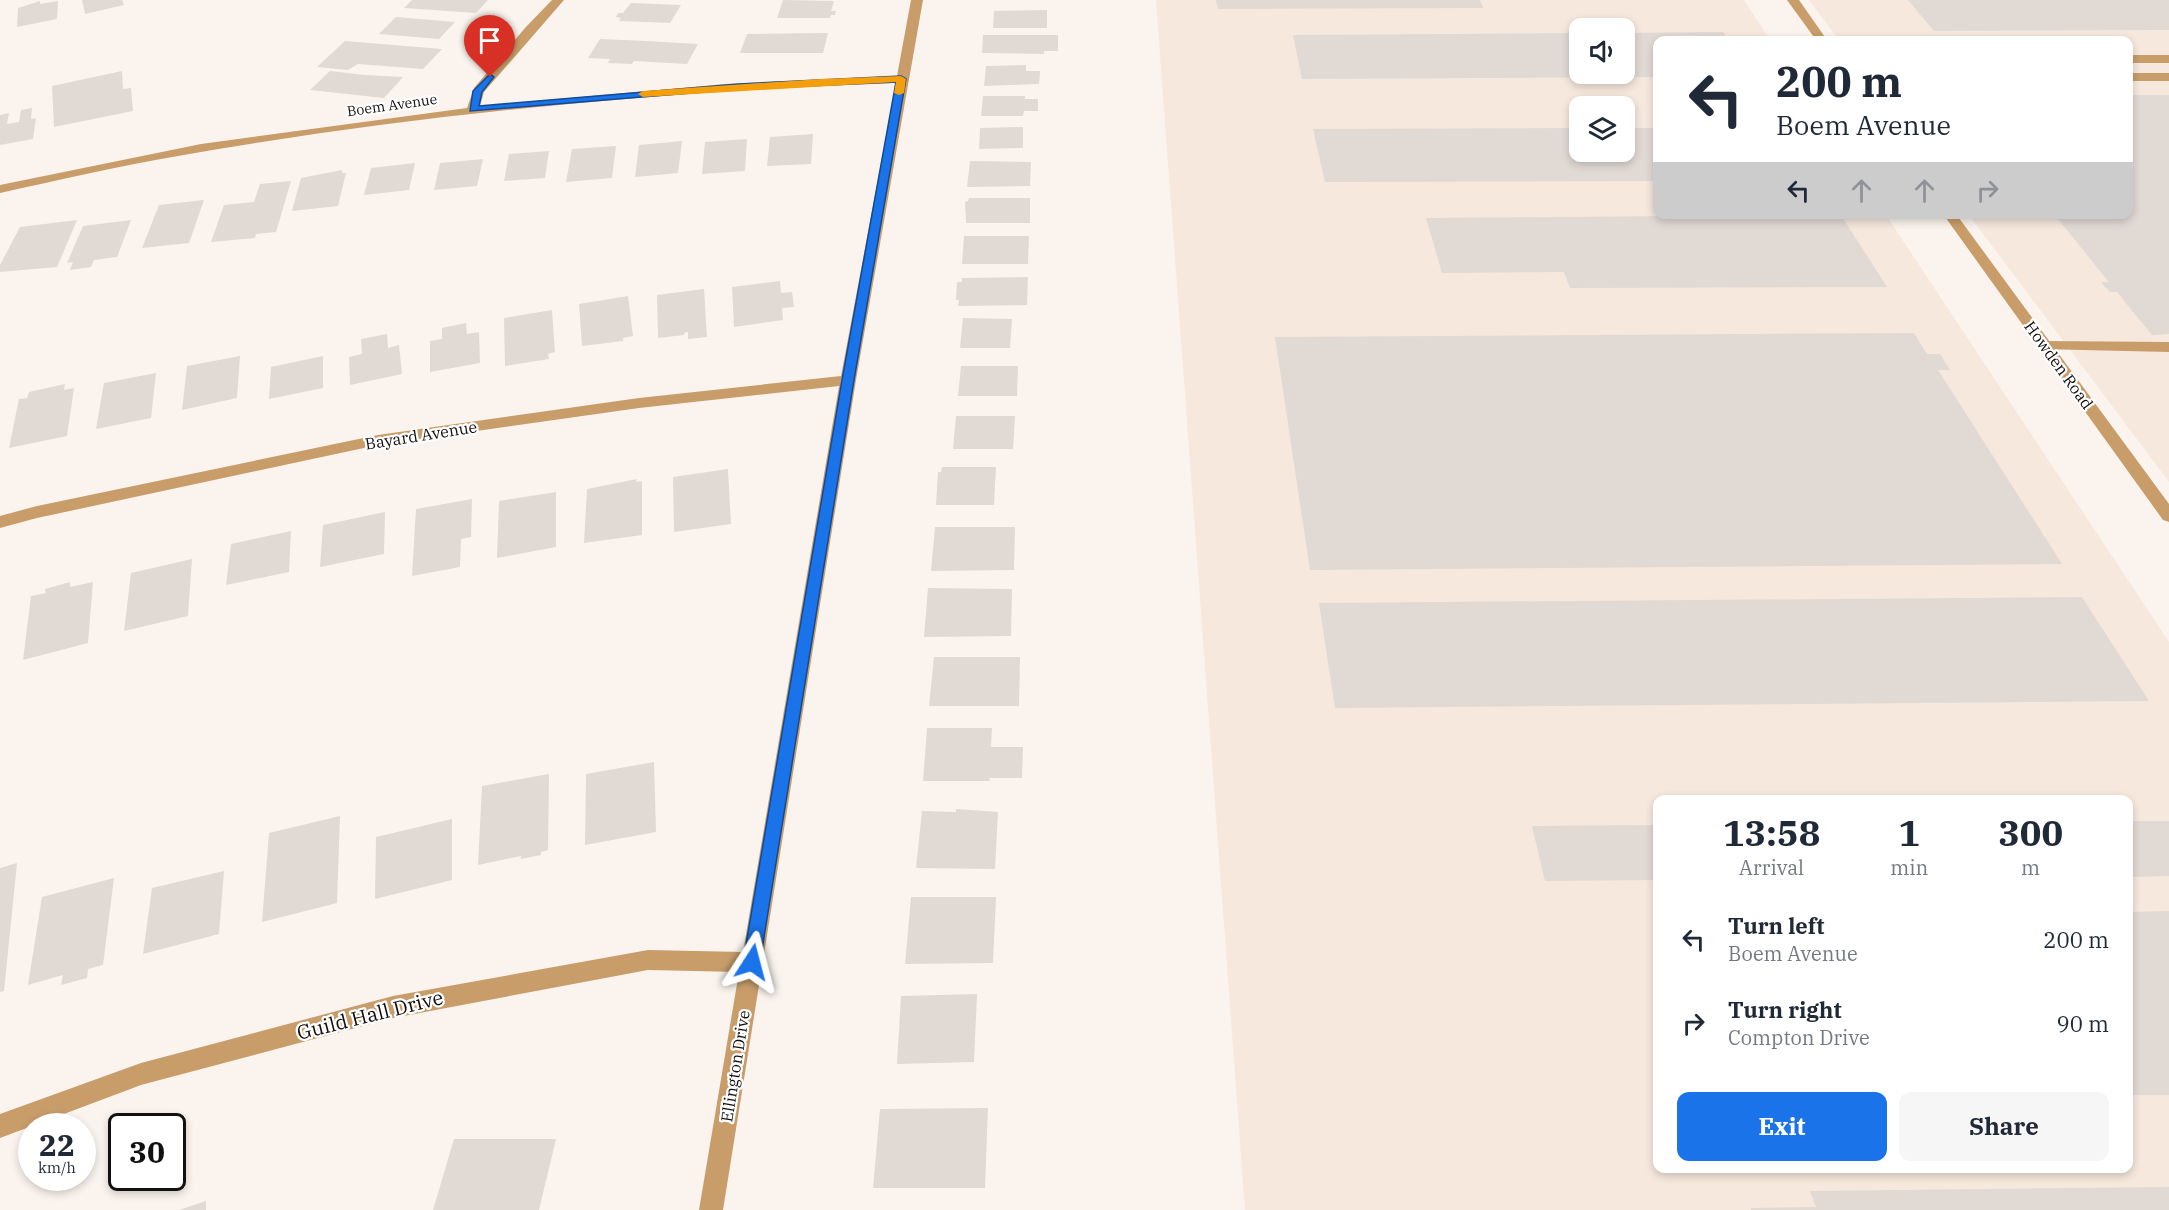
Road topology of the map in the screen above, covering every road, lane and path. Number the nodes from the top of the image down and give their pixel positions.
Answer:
1 (558, 0) edge
2 (917, 0) edge
3 (1793, 0) edge
4 (1819, 36) edge
5 (2169, 58) edge
6 (2133, 59) edge
7 (2133, 77) edge
8 (2169, 77) edge
9 (901, 79) junction
10 (473, 109) junction
11 (0, 189) edge
12 (1952, 219) edge
13 (2044, 346) junction
14 (2169, 347) edge
15 (848, 380) junction
16 (2169, 516) edge
17 (0, 522) edge
18 (752, 962) junction
19 (0, 1126) edge
20 (711, 1210) edge

1 - 10 street
2 - 9 street, Ellington Drive
3 - 4 street
5 - 6 street
7 - 8 street
9 - 10 street, Boem Avenue
9 - 15 street, Ellington Drive
10 - 11 street, Boem Avenue
12 - 13 street, Howden Road
13 - 14 street
13 - 16 street, Howden Road
15 - 17 street, Bayard Avenue
15 - 18 street, Ellington Drive
18 - 19 street, Guild Hall Drive
18 - 20 street, Ellington Drive

